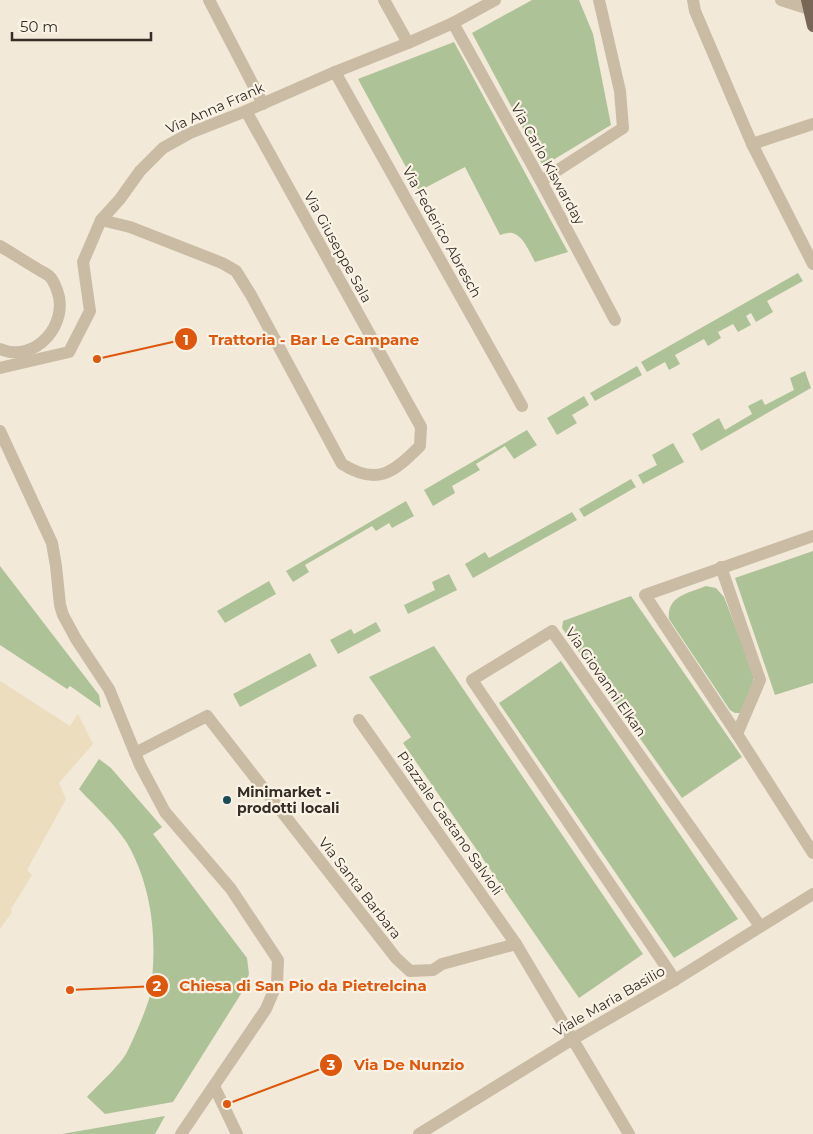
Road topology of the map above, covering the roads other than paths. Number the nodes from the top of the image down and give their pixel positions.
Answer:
1 (209, 0) edge
2 (384, 0) edge
3 (495, 0) edge
4 (599, 0) edge
5 (693, 0) edge
6 (781, 0) edge
7 (808, 5) edge
8 (453, 23) junction
9 (813, 26) edge
10 (408, 43) junction
11 (335, 72) junction
12 (263, 104) junction
13 (246, 112) junction
14 (813, 124) edge
15 (752, 144) junction
16 (541, 181) junction
17 (101, 220) junction
18 (0, 246) edge
19 (813, 264) edge
20 (615, 320) dead end
21 (0, 350) edge
22 (0, 368) edge
23 (522, 406) dead end
24 (0, 431) edge
25 (813, 536) edge
26 (721, 567) junction
27 (359, 720) dead end
28 (737, 734) junction
29 (135, 753) junction
30 (813, 853) edge
31 (813, 894) edge
32 (760, 926) junction
33 (516, 944) junction
34 (675, 980) junction
35 (573, 1039) junction
36 (214, 1086) junction
37 (181, 1134) edge
38 (237, 1134) edge
39 (420, 1134) edge
40 (629, 1134) edge

1 - 12 street
2 - 10 street
3 - 8 street, Via Anna Frank
4 - 16 street
5 - 15 street
6 - 7 street
7 - 9 main road
8 - 10 street, Via Anna Frank
8 - 16 street, Via Carlo Kiswarday
10 - 11 street, Via Anna Frank
11 - 12 street, Via Anna Frank
11 - 23 street, Via Federico Abresch
12 - 13 street, Via Anna Frank
13 - 17 street, Via Anna Frank
13 - 17 street, Via Giuseppe Sala
14 - 15 street
15 - 19 street
16 - 20 street, Via Carlo Kiswarday
17 - 22 street, Via Anna Frank
18 - 21 street
24 - 29 street
25 - 26 street
26 - 28 street
26 - 28 street
27 - 33 street, Piazzale Gaetano Salvioli
28 - 30 street
29 - 33 street, Via Santa Barbara
29 - 36 street
31 - 32 street, Viale Maria Basilio
32 - 34 street, Viale Maria Basilio
32 - 34 street, Via Giovanni Elkan
33 - 35 street, Piazzale Gaetano Salvioli
34 - 35 street, Viale Maria Basilio
35 - 39 street, Viale Maria Basilio
35 - 40 street, Piazzale Gaetano Salvioli
36 - 37 street
36 - 38 street

